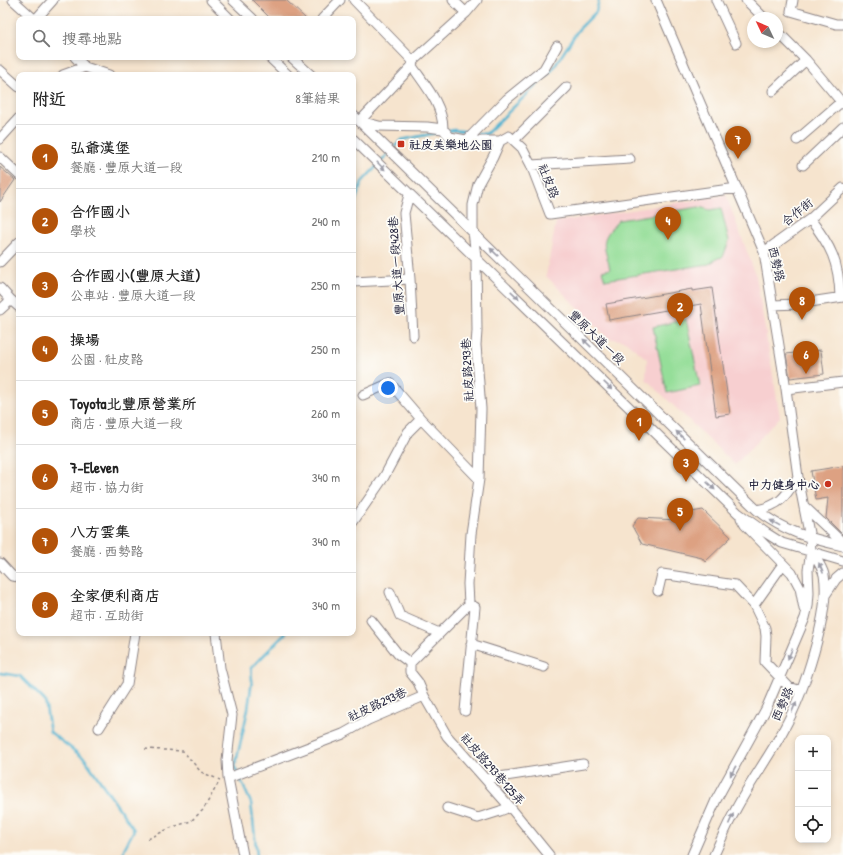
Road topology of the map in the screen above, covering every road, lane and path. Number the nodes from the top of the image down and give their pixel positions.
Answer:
1 (13, 0) edge
2 (53, 0) edge
3 (211, 0) edge
4 (233, 0) edge
5 (340, 0) edge
6 (354, 0) edge
7 (453, 0) edge
8 (477, 0) edge
9 (656, 0) edge
10 (716, 0) edge
11 (746, 0) edge
12 (793, 0) edge
13 (758, 12) edge
14 (466, 13) junction
15 (32, 16) edge
16 (38, 16) edge
17 (227, 16) edge
18 (250, 16) edge
19 (325, 16) edge
20 (843, 24) edge
21 (783, 37) edge
22 (736, 44) dead end
23 (557, 46) dead end
24 (78, 60) edge
25 (273, 60) edge
26 (294, 60) edge
27 (806, 60) junction
28 (413, 63) junction
29 (85, 67) junction
30 (0, 70) edge
31 (71, 72) edge
32 (100, 72) edge
33 (285, 72) edge
34 (308, 72) edge
35 (16, 84) edge
36 (567, 87) dead end
37 (773, 90) dead end
38 (842, 103) edge
39 (16, 121) edge
40 (357, 121) edge
41 (843, 127) edge
42 (443, 129) junction
43 (0, 139) edge
44 (467, 140) junction
45 (514, 140) junction
46 (797, 140) dead end
47 (500, 141) junction
48 (356, 142) edge
49 (0, 157) edge
50 (630, 159) dead end
51 (531, 165) junction
52 (803, 165) dead end
53 (16, 172) edge
54 (737, 188) junction
55 (843, 188) edge
56 (409, 194) junction
57 (810, 219) junction
58 (473, 231) junction
59 (16, 245) edge
60 (764, 252) junction
61 (839, 255) edge
62 (476, 257) junction
63 (0, 262) edge
64 (410, 279) junction
65 (356, 282) edge
66 (0, 288) edge
67 (842, 297) edge
68 (11, 300) junction
69 (16, 304) edge
70 (773, 305) junction
71 (0, 310) edge
72 (413, 336) dead end
73 (843, 382) edge
74 (786, 389) junction
75 (363, 395) dead end
76 (421, 419) junction
77 (798, 477) junction
78 (479, 479) junction
79 (805, 507) junction
80 (757, 510) junction
81 (738, 513) junction
82 (356, 518) edge
83 (810, 538) junction
84 (843, 545) edge
85 (811, 551) junction
86 (843, 561) edge
87 (0, 563) edge
88 (783, 564) junction
89 (843, 573) edge
90 (16, 577) edge
91 (658, 591) dead end
92 (390, 592) dead end
93 (826, 594) junction
94 (469, 604) junction
95 (754, 605) junction
96 (805, 618) junction
97 (371, 620) dead end
98 (439, 633) junction
99 (135, 636) edge
100 (216, 636) edge
101 (471, 644) junction
102 (410, 663) junction
103 (544, 667) dead end
104 (780, 679) junction
105 (801, 691) junction
106 (424, 696) junction
107 (465, 711) dead end
108 (99, 728) dead end
109 (145, 749) dead end
110 (583, 764) dead end
111 (224, 779) junction
112 (486, 779) junction
113 (510, 807) junction
114 (447, 808) dead end
115 (148, 839) dead end
116 (243, 855) edge
117 (548, 855) edge
118 (692, 855) edge
119 (714, 855) edge

1 - 15 street
2 - 16 street
3 - 17 street
4 - 18 street
5 - 19 street
6 - 28 street
7 - 14 street
8 - 14 street
9 - 54 street, 西勢路
10 - 22 street
11 - 13 street
12 - 20 street
14 - 28 street
21 - 27 street
23 - 44 street
24 - 29 street
25 - 33 street
26 - 34 street
27 - 37 street
27 - 38 street
28 - 40 street
28 - 42 street
29 - 31 street
29 - 32 street
30 - 35 street
36 - 45 street
38 - 46 street
39 - 43 street
40 - 42 street
40 - 58 street, 豐原大道一段
41 - 52 street
42 - 44 street
44 - 47 street
45 - 47 street
45 - 51 street, 社皮路
47 - 58 street, 社皮路293巷
48 -> 56 street
49 - 53 street
50 - 51 street
51 - 54 street, 社皮路
54 - 60 street, 西勢路
55 - 57 street, 合作街
56 - 62 street
56 - 64 street, 豐原大道一段428巷
57 - 60 street, 合作街
57 - 61 street
58 - 62 street, 社皮路293巷
80 -> 58 street, 豐原大道一段
59 - 63 street
60 - 70 street, 西勢路
61 - 67 street
62 - 78 street, 社皮路293巷
62 -> 81 street
64 - 65 street
64 - 72 street, 豐原大道一段428巷
66 - 68 street
67 - 70 street
68 - 69 street
68 - 71 street
70 - 74 street, 西勢路
73 - 74 street
74 - 77 street, 西勢路
75 - 76 street
76 - 78 street
76 - 82 street
77 - 79 street, 西勢路
77 - 80 street
78 - 94 street, 社皮路293巷
79 - 83 street, 西勢路
79 - 84 street
83 -> 80 street, 豐原大道一段
81 - 85 street
81 - 88 street
83 - 84 street, 豐原大道一段
83 - 85 street, 西勢路
85 - 86 street
93 -> 85 street, 西勢路
85 - 96 street, 西勢路
87 - 90 street
88 - 95 street
88 - 96 street
89 - 93 street
91 - 95 street
92 - 98 street
93 - 105 street, 西勢路
94 - 98 street
94 - 101 street, 社皮路293巷
95 - 104 street
96 -> 104 street, 西勢路
97 - 102 street
98 - 102 street
99 - 108 street
100 - 111 street
101 - 103 street
101 - 107 street, 社皮路293巷
102 - 106 street, 社皮路293巷
104 - 105 street
104 -> 118 street, 西勢路
119 -> 105 street, 西勢路
106 - 111 street, 社皮路293巷
106 - 112 street, 社皮路293巷125弄
109 - 111 path
110 - 112 street
111 - 115 path
111 - 116 street
112 - 113 street, 社皮路293巷125弄
113 - 114 street
113 - 117 street, 社皮路293巷125弄

